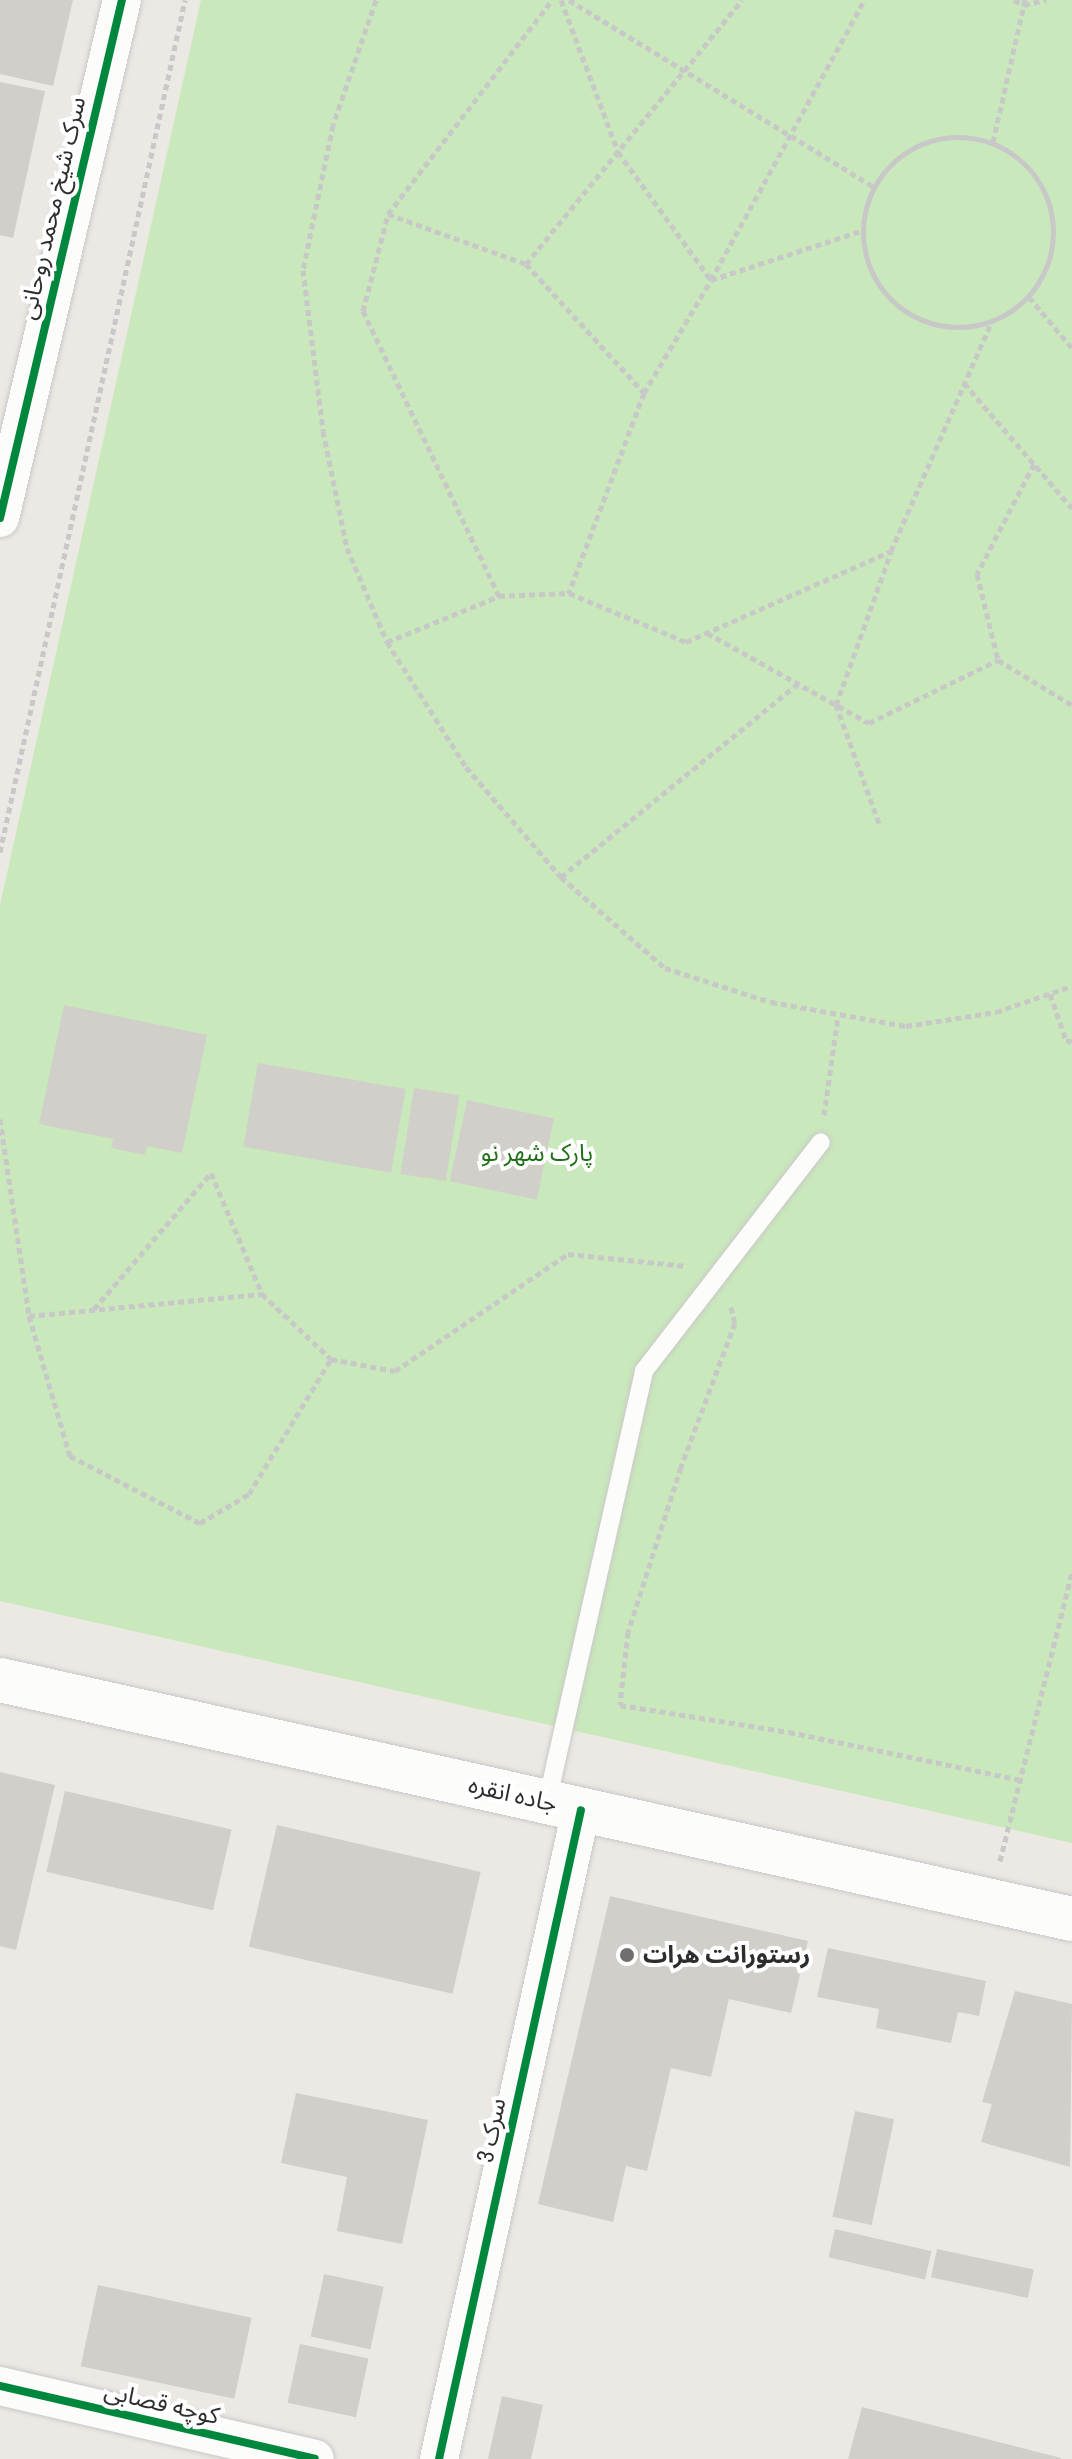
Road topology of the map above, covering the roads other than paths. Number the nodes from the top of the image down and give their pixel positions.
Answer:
1 (122, 0) edge
2 (0, 518) edge
3 (821, 1142) road end
4 (0, 1680) edge
5 (564, 1806) junction
6 (1072, 1919) edge
7 (0, 2386) edge
8 (315, 2459) edge
9 (439, 2459) edge

1 - 2 street, سرک شیخ محمد روحانی
3 - 5 lane
4 - 5 main road, جاده انقره
5 - 6 main road, جاده انقره
5 - 9 street, سرک 3
7 - 8 street, کوچه قصابی

